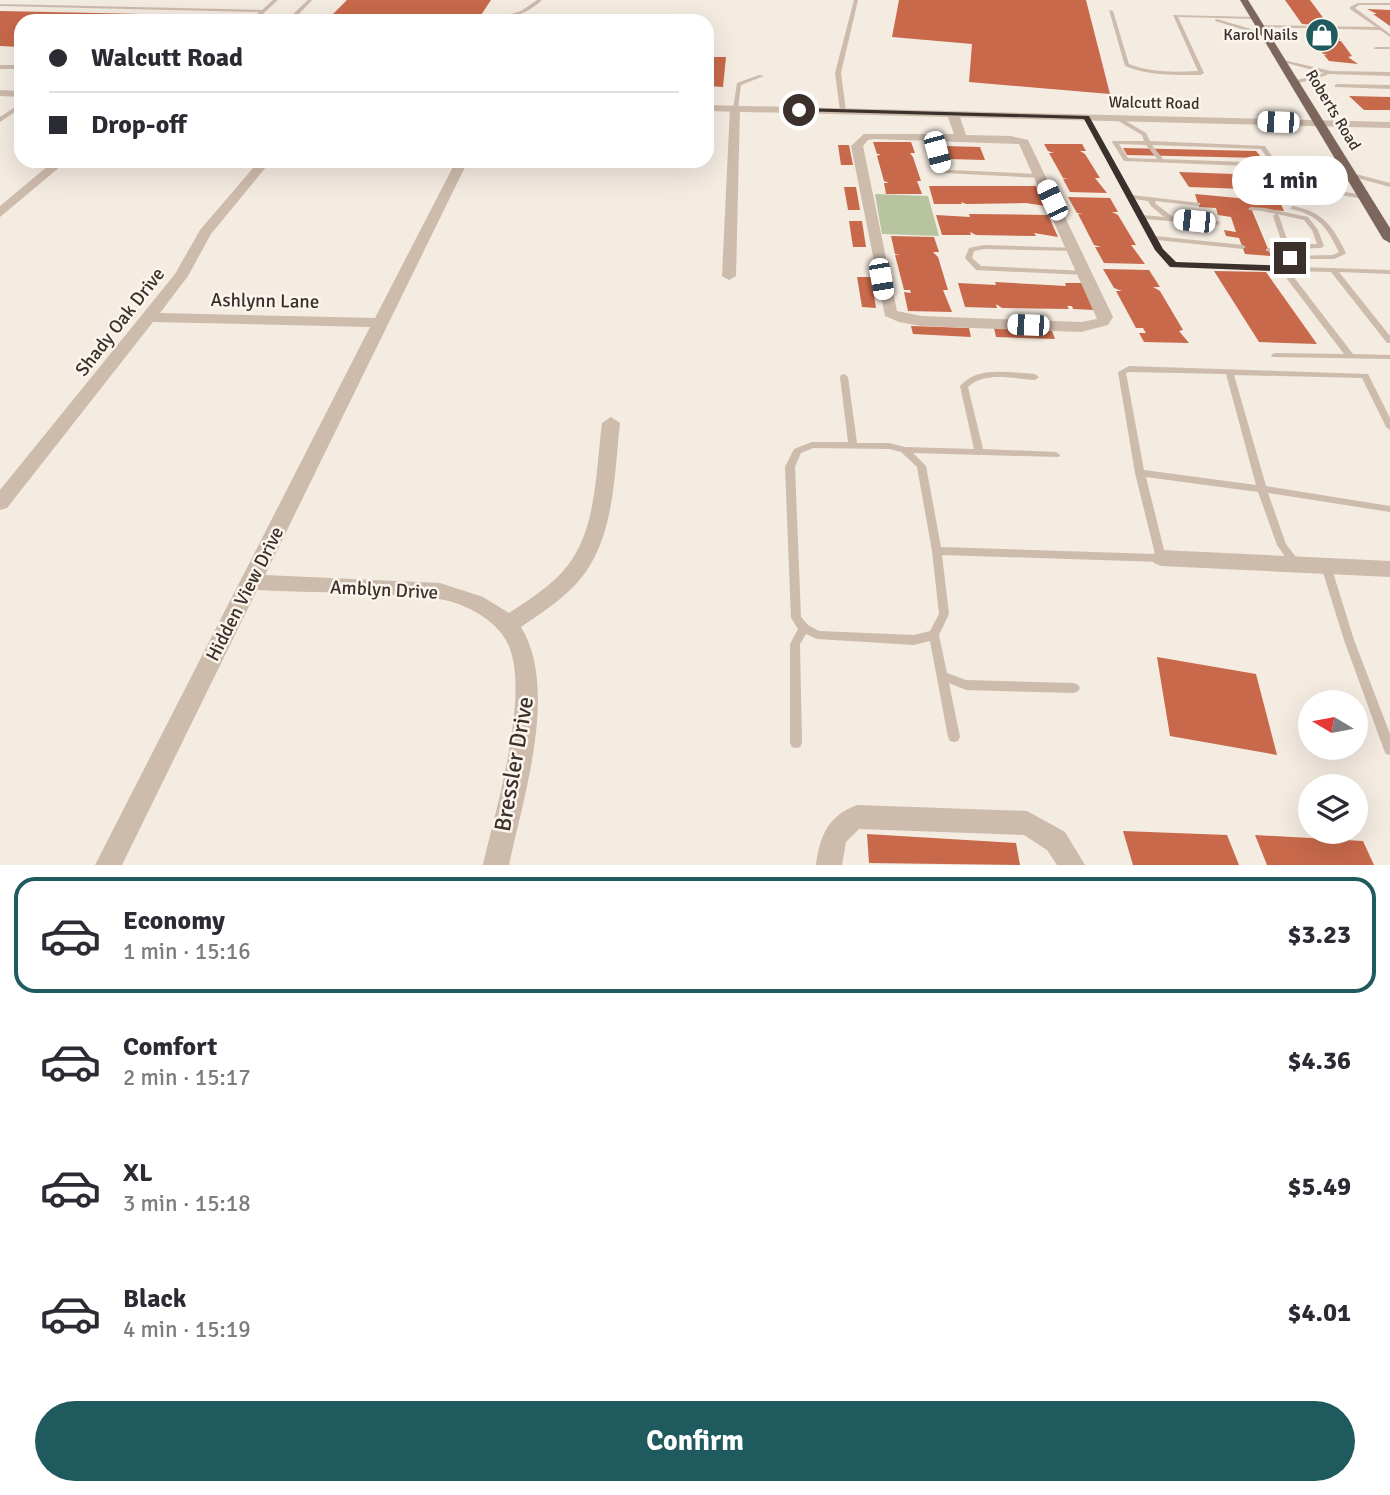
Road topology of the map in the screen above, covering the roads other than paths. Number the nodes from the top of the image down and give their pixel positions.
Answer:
1 (85, 0) edge
2 (276, 0) edge
3 (310, 0) edge
4 (540, 0) edge
5 (856, 0) edge
6 (1244, 0) edge
7 (1390, 4) edge
8 (0, 5) edge
9 (74, 7) junction
10 (264, 11) junction
11 (1111, 11) dead end
12 (260, 14) edge
13 (295, 14) edge
14 (512, 14) edge
15 (1208, 18) junction
16 (1261, 27) junction
17 (1381, 29) junction
18 (1390, 36) edge
19 (1376, 48) dead end
20 (1390, 48) edge
21 (1281, 60) junction
22 (1331, 73) junction
23 (1390, 74) edge
24 (761, 76) dead end
25 (1295, 82) junction
26 (1337, 86) dead end
27 (1390, 87) edge
28 (714, 108) edge
29 (736, 108) junction
30 (843, 111) junction
31 (953, 114) junction
32 (1086, 117) junction
33 (1117, 118) junction
34 (1153, 119) junction
35 (1320, 123) junction
36 (1390, 125) edge
37 (1144, 134) junction
38 (933, 137) junction
39 (961, 137) junction
40 (1148, 142) junction
41 (1161, 161) junction
42 (1275, 165) junction
43 (53, 168) edge
44 (259, 168) edge
45 (458, 168) edge
46 (1352, 175) junction
47 (1041, 176) junction
48 (1390, 185) edge
49 (1365, 197) junction
50 (1130, 198) junction
51 (1154, 199) junction
52 (1197, 201) dead end
53 (1282, 207) dead end
54 (1251, 209) dead end
55 (0, 213) edge
56 (1141, 216) junction
57 (1276, 216) dead end
58 (1171, 219) junction
59 (1217, 223) dead end
60 (1153, 238) junction
61 (1390, 239) edge
62 (1243, 247) dead end
63 (1074, 249) junction
64 (1268, 250) dead end
65 (1288, 252) junction
66 (1283, 268) junction
67 (1296, 269) junction
68 (1333, 270) junction
69 (1086, 272) junction
70 (1390, 272) edge
71 (729, 276) dead end
72 (149, 317) junction
73 (380, 323) junction
74 (1390, 341) edge
75 (1275, 355) dead end
76 (1351, 357) junction
77 (1390, 357) edge
78 (1230, 374) junction
79 (844, 377) dead end
80 (1035, 377) dead end
81 (611, 423) dead end
82 (1390, 427) edge
83 (853, 445) junction
84 (904, 450) junction
85 (979, 453) junction
86 (1056, 455) dead end
87 (1140, 473) junction
88 (1262, 489) junction
89 (0, 503) edge
90 (1390, 509) edge
91 (937, 551) junction
92 (1161, 558) junction
93 (1297, 565) junction
94 (1326, 566) junction
95 (1390, 569) edge
96 (251, 582) junction
97 (508, 625) junction
98 (804, 628) junction
99 (934, 635) junction
100 (943, 676) junction
101 (1074, 688) dead end
102 (954, 737) dead end
103 (796, 743) dead end
104 (1390, 750) edge
105 (107, 865) edge
106 (496, 865) edge
107 (829, 865) edge
108 (1072, 865) edge

1 - 9 lane
2 - 10 lane
3 - 13 lane
4 - 14 lane
5 - 30 lane
6 - 16 main road, Roberts Road
7 - 17 lane
8 - 9 lane
9 - 10 lane
10 - 12 lane
11 - 15 lane
15 - 16 lane
15 - 16 lane
16 - 17 lane
16 - 21 main road, Roberts Road
17 - 18 lane
19 - 20 lane
21 - 22 lane
21 - 25 main road, Roberts Road
22 - 23 lane
22 - 25 lane
24 - 29 lane
25 - 35 main road, Roberts Road
26 - 27 lane
28 - 29 street, Walcutt Road
29 - 30 street, Walcutt Road
29 - 71 street
30 - 31 street, Walcutt Road
31 - 32 street, Walcutt Road
31 - 39 street
32 - 33 street, Walcutt Road
32 - 50 lane
33 - 34 street, Walcutt Road
33 - 37 lane
34 - 35 street, Walcutt Road
34 - 37 lane
35 - 36 street, Walcutt Road
35 - 46 main road, Roberts Road
37 - 40 lane
38 - 39 street
38 - 47 lane
38 - 69 street
39 - 47 street
40 - 41 lane
40 - 41 lane
40 - 42 lane
41 - 42 lane
42 - 49 lane
43 - 55 street
44 - 72 street, Shady Oak Drive
45 - 73 street, Hidden View Drive
46 - 48 lane
46 - 49 main road, Roberts Road
47 - 63 street
49 - 61 main road, Roberts Road
50 - 51 lane
50 - 56 lane
51 - 52 lane
51 - 58 lane
53 - 65 lane
54 - 65 lane
56 - 58 lane
56 - 60 lane
57 - 65 lane
58 - 59 lane
60 - 62 lane
60 - 66 lane
63 - 69 street
63 - 69 lane
64 - 65 lane
65 - 67 lane
66 - 67 lane
66 - 76 lane
67 - 68 lane
68 - 70 lane
68 - 74 lane
72 - 73 street, Ashlynn Lane
72 - 89 street, Shady Oak Drive
73 - 96 street, Hidden View Drive
75 - 76 lane
76 - 77 lane
78 - 82 lane
78 - 87 lane
78 - 88 lane
79 - 83 lane
80 - 85 lane
81 - 97 street
83 - 84 lane
83 - 98 lane
84 - 85 lane
84 - 91 lane
85 - 86 lane
87 - 88 lane
87 - 92 lane
88 - 90 lane
88 - 93 lane
91 - 92 lane
91 - 99 lane
92 - 93 street
93 - 94 street
94 - 95 street
94 - 104 lane
96 - 97 street, Amblyn Drive
96 - 105 street, Hidden View Drive
97 - 106 street, Bressler Drive
98 - 99 lane
98 - 103 lane
99 - 100 lane
100 - 101 lane
100 - 102 lane
107 - 108 street

